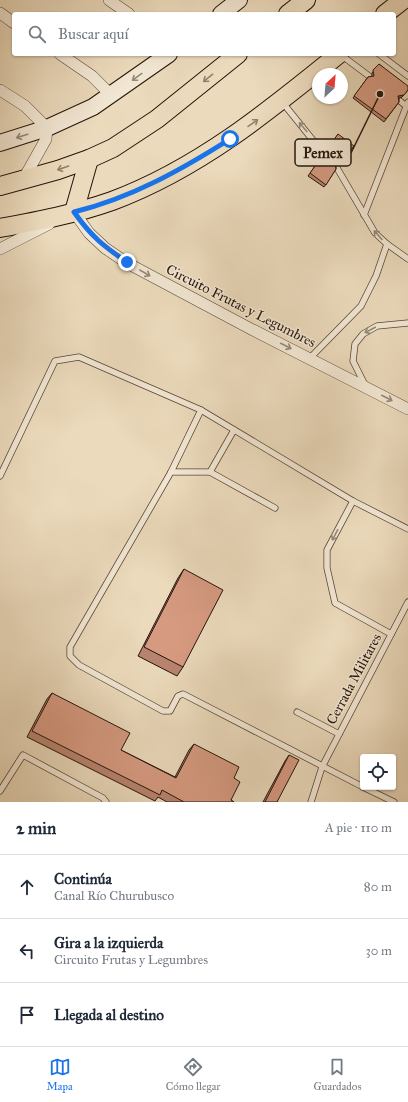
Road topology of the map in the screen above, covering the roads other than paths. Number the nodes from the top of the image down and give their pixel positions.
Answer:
1 (109, 0) edge
2 (239, 0) edge
3 (306, 0) edge
4 (403, 0) edge
5 (126, 12) edge
6 (224, 12) edge
7 (291, 12) edge
8 (388, 12) edge
9 (0, 13) edge
10 (12, 22) edge
11 (63, 56) edge
12 (166, 56) edge
13 (236, 56) edge
14 (337, 56) edge
15 (342, 56) edge
16 (382, 56) edge
17 (369, 76) edge
18 (408, 76) edge
19 (0, 90) edge
20 (111, 96) junction
21 (281, 101) junction
22 (400, 101) edge
23 (407, 104) edge
24 (47, 128) junction
25 (0, 143) edge
26 (324, 154) edge
27 (90, 159) junction
28 (337, 168) edge
29 (8, 185) edge
30 (74, 212) junction
31 (364, 216) junction
32 (0, 228) edge
33 (387, 244) junction
34 (0, 249) edge
35 (408, 259) edge
36 (408, 323) edge
37 (310, 358) junction
38 (366, 386) junction
39 (408, 409) edge
40 (201, 410) junction
41 (234, 430) junction
42 (170, 472) junction
43 (210, 472) junction
44 (0, 476) edge
45 (353, 501) junction
46 (275, 508) dead end
47 (408, 529) edge
48 (408, 602) edge
49 (391, 634) junction
50 (297, 712) dead end
51 (339, 734) junction
52 (322, 767) junction
53 (360, 786) edge
54 (369, 790) edge
55 (0, 791) edge
56 (106, 802) edge
57 (311, 802) edge
58 (394, 802) edge

1 - 5 street
2 - 6 street
3 - 7 main road
4 - 8 main road
9 - 10 street
11 - 20 street
12 -> 20 street
13 -> 27 main road
14 - 21 main road
15 - 17 lane
16 - 18 lane
19 - 24 street
20 - 24 street
26 -> 21 lane
30 -> 21 main road
22 - 23 lane
23 - 31 lane
24 -> 25 street
24 - 29 street
27 -> 29 main road
27 - 30 main road
28 - 31 lane
30 - 32 main road
30 - 34 street
30 -> 37 street, Circuito Frutas y Legumbres
33 -> 31 lane
33 - 35 lane
33 - 37 lane
36 -> 38 lane
37 - 38 street, Circuito Frutas y Legumbres
38 -> 39 street, Circuito Frutas y Legumbres
40 - 41 lane
40 - 42 lane
40 - 44 lane
41 - 43 lane
41 - 45 lane
42 - 43 lane
42 - 52 lane
43 - 46 lane
45 - 47 lane
45 -> 49 lane
48 - 49 lane, Cerrada Militares
49 - 51 lane, Cerrada Militares
50 - 51 lane
51 - 52 lane, Cerrada Militares
52 - 53 lane
52 - 57 lane, Cerrada Militares
54 - 58 lane
55 - 56 lane

